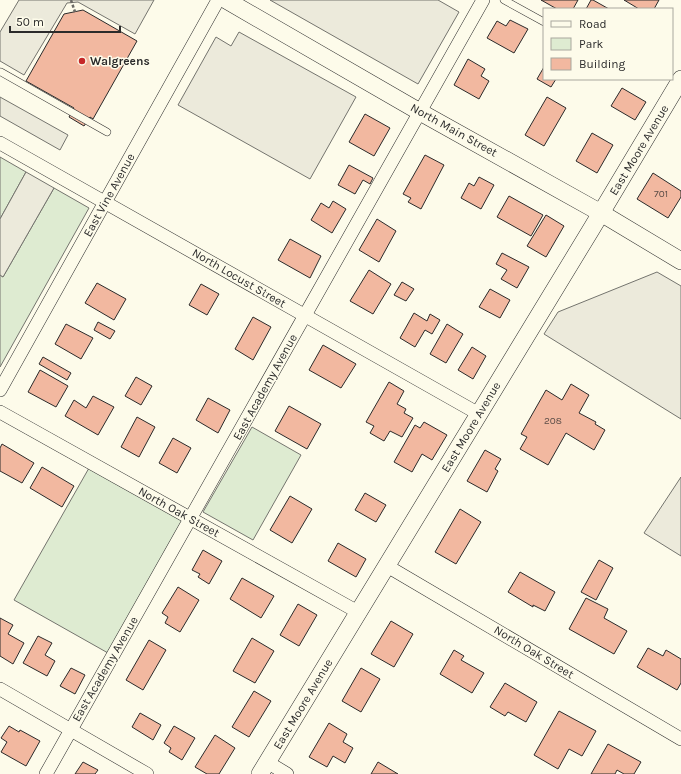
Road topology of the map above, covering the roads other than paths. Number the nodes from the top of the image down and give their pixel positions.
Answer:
1 (218, 0) edge
2 (226, 0) edge
3 (483, 0) edge
4 (504, 0) edge
5 (543, 21) edge
6 (1, 72) dead end
7 (681, 79) edge
8 (420, 112) junction
9 (107, 132) dead end
10 (0, 143) edge
11 (105, 202) junction
12 (601, 213) junction
13 (681, 261) edge
14 (305, 316) junction
15 (0, 390) edge
16 (0, 412) edge
17 (479, 414) junction
18 (190, 518) junction
19 (387, 566) junction
20 (358, 612) junction
21 (0, 689) edge
22 (71, 730) junction
23 (681, 739) edge
24 (263, 768) edge
25 (46, 774) edge
26 (147, 774) edge
27 (287, 774) edge

1 - 11 street, East Vine Avenue
2 - 8 street, North Main Street
3 - 8 street, East Academy Avenue
4 - 5 lane
6 - 9 lane
7 - 12 street, East Moore Avenue
8 - 12 street, North Main Street
8 - 14 street, East Academy Avenue
10 - 11 street, North Locust Street
11 - 14 street, North Locust Street
11 - 15 street, East Vine Avenue
12 - 13 street, North Main Street
12 - 17 street, East Moore Avenue
14 - 17 street, North Locust Street
14 - 18 street, East Academy Avenue
16 - 18 street, North Oak Street
17 - 19 street, East Moore Avenue
18 - 20 street, North Oak Street
18 - 22 street, East Academy Avenue
19 - 20 street, East Moore Avenue
19 - 23 street, North Oak Street
20 - 24 street, East Moore Avenue
21 - 22 street
22 - 25 street, East Academy Avenue
22 - 26 street
24 - 27 street

